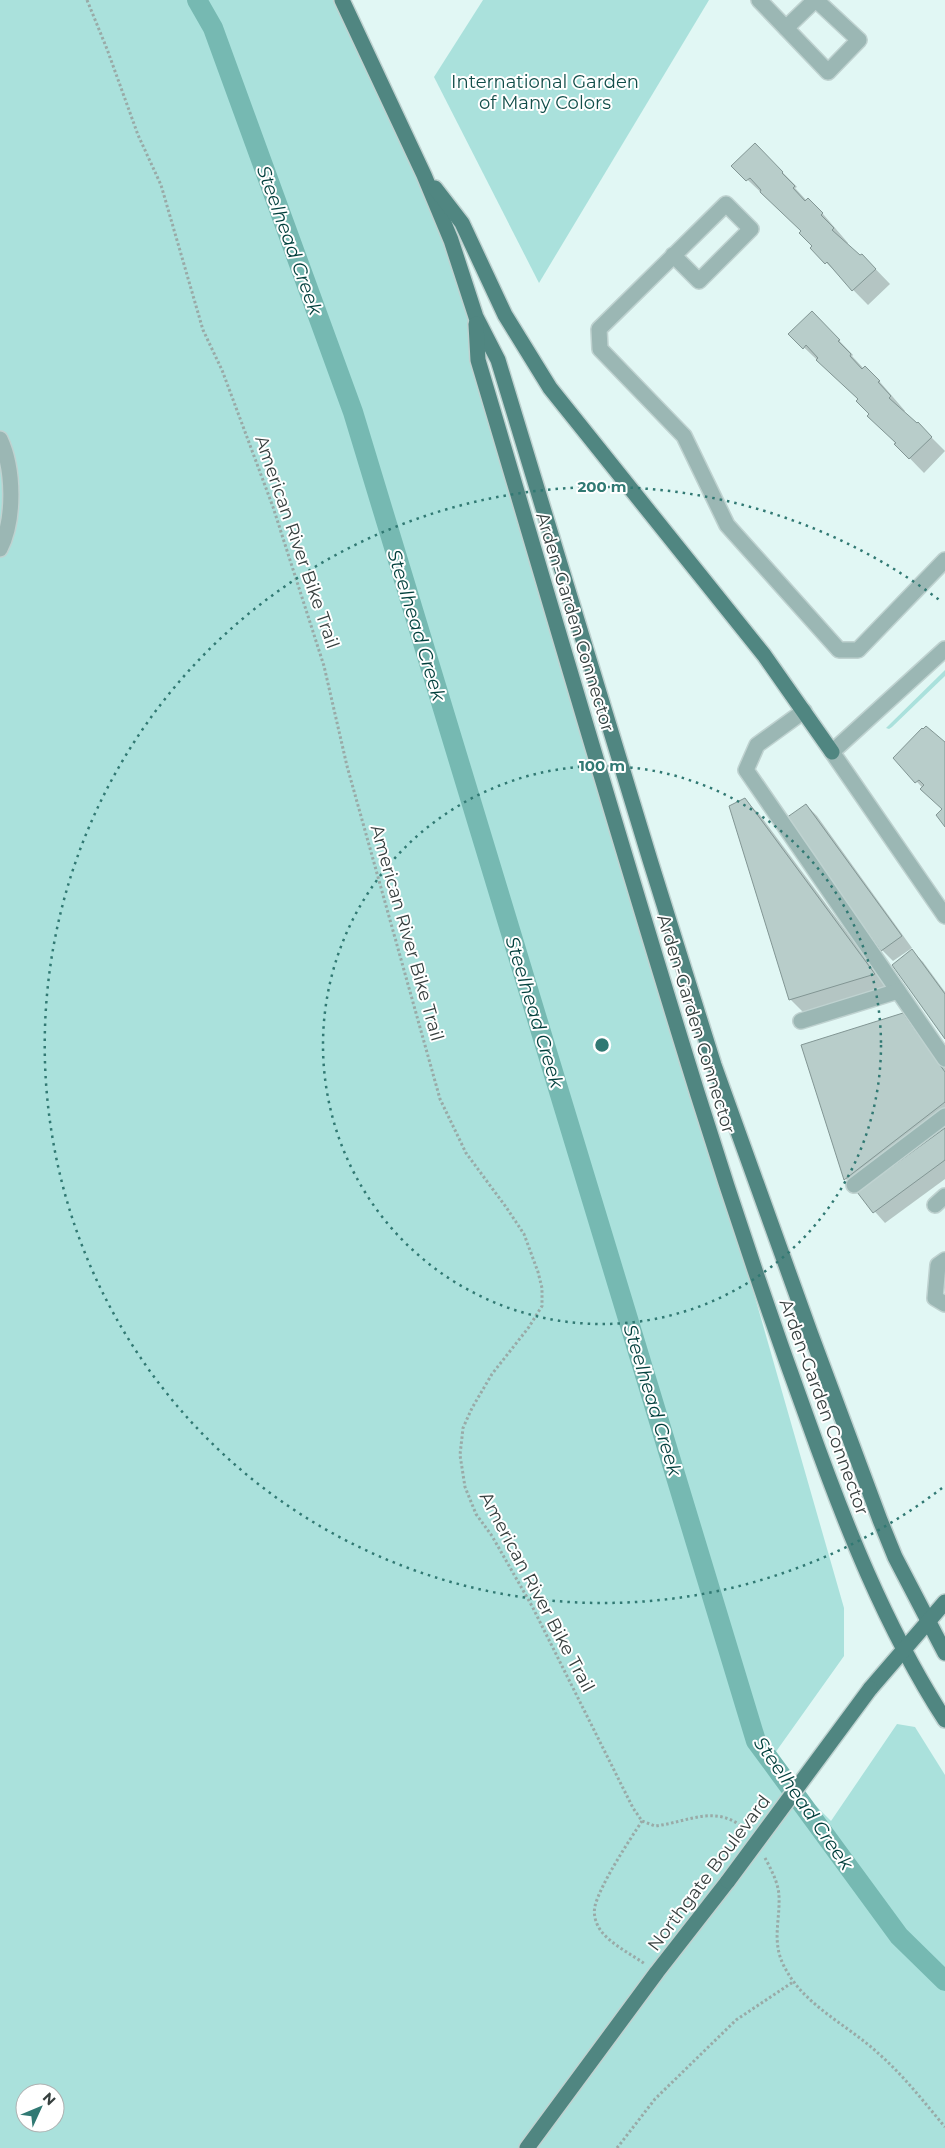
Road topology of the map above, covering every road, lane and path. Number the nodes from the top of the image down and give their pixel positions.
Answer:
1 (87, 0) edge
2 (342, 0) edge
3 (759, 0) edge
4 (816, 0) edge
5 (786, 28) junction
6 (424, 175) junction
7 (673, 255) junction
8 (476, 317) junction
9 (0, 439) edge
10 (0, 550) edge
11 (945, 560) edge
12 (945, 649) edge
13 (804, 711) junction
14 (832, 752) junction
15 (945, 916) edge
16 (898, 991) junction
17 (801, 1021) dead end
18 (945, 1059) edge
19 (945, 1116) edge
20 (854, 1185) dead end
21 (945, 1260) edge
22 (945, 1304) edge
23 (945, 1602) edge
24 (928, 1621) junction
25 (904, 1648) junction
26 (945, 1653) edge
27 (945, 1720) edge
28 (642, 1820) junction
29 (748, 1832) dead end
30 (763, 1854) dead end
31 (657, 1972) junction
32 (794, 1982) junction
33 (945, 2127) edge
34 (528, 2148) edge
35 (617, 2148) edge

1 - 28 path, American River Bike Trail
2 - 6 main road
3 - 5 street
4 - 5 street
4 - 5 street
6 - 8 main road, Arden-Garden Connector
6 - 13 main road
7 - 7 street
7 - 11 street
8 - 24 main road, Arden-Garden Connector
8 - 25 main road, Arden-Garden Connector
9 - 10 street
12 - 14 street
13 - 14 main road
13 - 16 street
14 - 15 street
16 - 17 street
16 - 18 street
19 - 20 street
21 - 22 street
23 - 24 main road, Northgate Boulevard
24 - 25 main road, Northgate Boulevard
24 - 26 main road, Arden-Garden Connector
25 - 27 main road, Arden-Garden Connector
25 - 31 main road, Northgate Boulevard, bridge
28 - 29 path
28 - 31 path
30 - 32 path
31 - 34 main road, Northgate Boulevard
32 - 33 path
32 - 35 path

